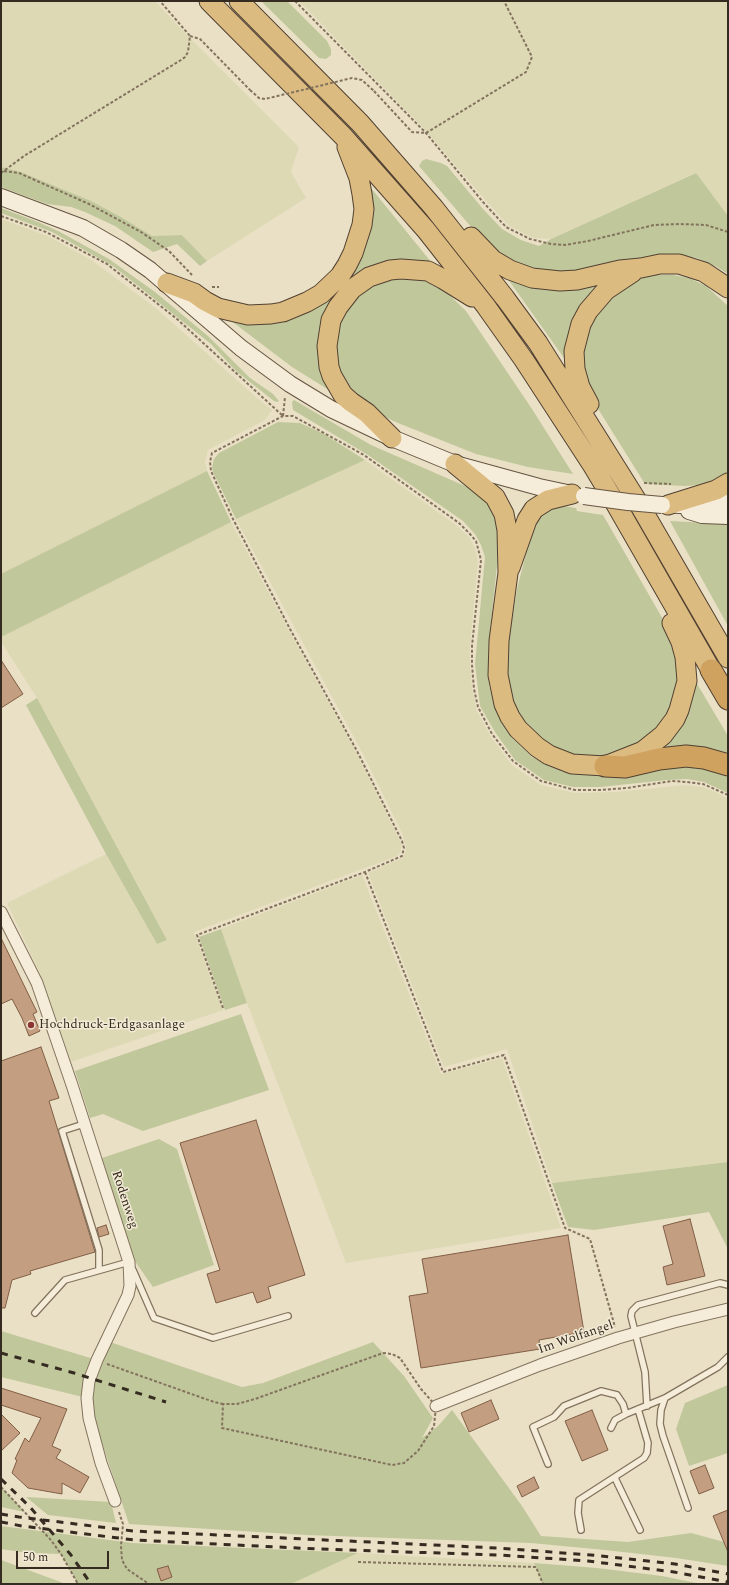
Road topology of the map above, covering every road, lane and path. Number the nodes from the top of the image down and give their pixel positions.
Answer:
1 (160, 1) edge
2 (209, 1) edge
3 (239, 1) edge
4 (294, 1) edge
5 (504, 1) edge
6 (190, 36) junction
7 (426, 133) junction
8 (343, 136) junction
9 (2, 172) edge
10 (1, 197) edge
11 (434, 208) junction
12 (1, 216) edge
13 (728, 232) edge
14 (640, 268) junction
15 (194, 277) dead end
16 (166, 283) junction
17 (205, 287) dead end
18 (219, 287) dead end
19 (728, 288) edge
20 (485, 305) junction
21 (290, 384) junction
22 (282, 416) junction
23 (392, 438) junction
24 (609, 456) junction
25 (455, 464) junction
26 (644, 482) dead end
27 (728, 483) edge
28 (672, 484) dead end
29 (578, 495) junction
30 (728, 502) edge
31 (665, 505) junction
32 (728, 516) edge
33 (508, 573) junction
34 (657, 576) junction
35 (720, 664) edge
36 (728, 699) edge
37 (728, 764) edge
38 (605, 766) junction
39 (365, 872) junction
40 (1, 912) edge
41 (223, 1008) dead end
42 (84, 1124) junction
43 (129, 1262) junction
44 (99, 1270) junction
45 (728, 1286) edge
46 (728, 1309) edge
47 (35, 1313) dead end
48 (288, 1316) dead end
49 (634, 1333) junction
50 (618, 1338) junction
51 (728, 1357) edge
52 (97, 1360) junction
53 (665, 1398) junction
54 (223, 1404) junction
55 (436, 1406) junction
56 (647, 1406) junction
57 (638, 1409) junction
58 (626, 1414) junction
59 (611, 1428) dead end
60 (548, 1464) dead end
61 (615, 1478) junction
62 (1, 1487) edge
63 (115, 1501) joint
64 (688, 1508) dead end
65 (581, 1530) dead end
66 (640, 1530) dead end
67 (358, 1562) dead end
68 (78, 1584) edge
69 (149, 1584) edge
70 (543, 1584) edge

1 - 6 path
2 - 8 highway
3 - 11 highway
4 - 7 path
5 - 7 path
6 - 7 path, bridge
6 - 9 path
7 - 13 path
8 - 16 highway
8 - 20 highway
9 - 15 path
10 - 16 main road
11 - 14 highway
11 - 24 highway
12 - 22 path
14 - 19 highway
14 - 24 highway
16 - 21 main road
17 - 18 path
20 - 23 highway
20 - 34 highway
21 - 22 path
21 - 23 main road
22 - 39 path
23 - 25 main road
24 - 35 highway
25 - 29 main road
25 - 33 highway
26 - 28 path
27 - 31 highway
29 - 31 main road, bridge
29 - 33 highway
30 - 31 main road
31 - 32 main road
33 - 38 highway
34 - 35 highway
34 - 38 highway
35 - 36 highway
37 - 38 highway
39 - 41 path
39 - 50 path
40 - 42 street, Rodenweg
42 - 43 street, Rodenweg
42 - 44 lane
43 - 44 lane
43 - 48 lane
43 - 52 street, Rodenweg
44 - 47 lane
45 - 49 lane
46 - 49 street, Im Wolfangel
49 - 50 street, Im Wolfangel
49 - 56 lane
50 - 55 street, Im Wolfangel
51 - 53 lane
52 - 54 path
52 - 63 street, Rodenweg
53 - 56 lane
53 - 64 lane
54 - 55 path
54 - 55 path
56 - 57 lane
57 - 58 lane
57 - 61 lane
58 - 59 lane
58 - 60 lane
61 - 65 lane
61 - 66 lane
62 - 68 path
63 - 69 path
67 - 70 path

